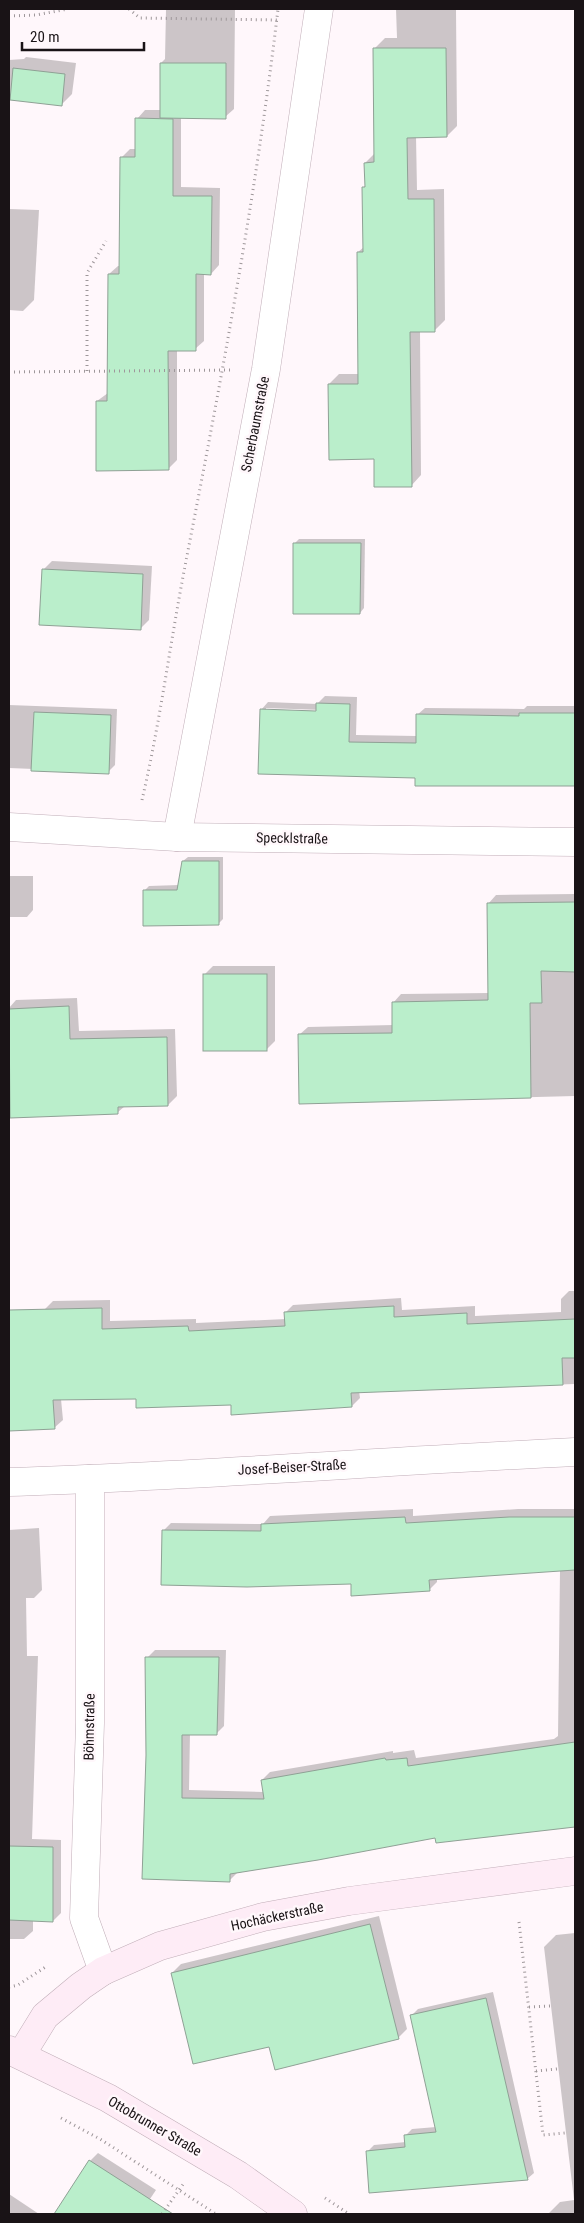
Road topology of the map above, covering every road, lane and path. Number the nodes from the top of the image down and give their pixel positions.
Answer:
1 (68, 9) edge
2 (129, 9) edge
3 (278, 9) edge
4 (319, 9) edge
5 (9, 16) edge
6 (270, 19) dead end
7 (106, 241) dead end
8 (266, 369) junction
9 (223, 370) junction
10 (87, 371) junction
11 (9, 372) edge
12 (9, 827) edge
13 (134, 834) junction
14 (177, 837) junction
15 (575, 842) edge
16 (575, 1452) edge
17 (90, 1479) junction
18 (9, 1482) edge
19 (575, 1871) edge
20 (519, 1922) dead end
21 (103, 1971) junction
22 (550, 2006) dead end
23 (529, 2007) junction
24 (15, 2053) edge
25 (558, 2069) dead end
26 (536, 2071) junction
27 (58, 2116) dead end
28 (565, 2133) dead end
29 (216, 2214) edge
30 (293, 2214) edge

1 - 5 path
2 - 6 path
3 - 9 path
4 - 8 street, Scherbaumstraße
7 - 10 path
8 - 9 path
8 - 14 street, Scherbaumstraße
9 - 10 path
9 - 13 path
10 - 11 path
12 - 13 street, Specklstraße
13 - 14 street, Specklstraße
14 - 15 street, Specklstraße
16 - 17 street, Josef-Beiser-Straße
17 - 18 street, Josef-Beiser-Straße
17 - 21 street, Böhmstraße
19 - 21 street, Hochäckerstraße
20 - 23 path
21 - 24 street, Hochäckerstraße
22 - 23 path
23 - 26 path
24 - 30 street, Ottobrunner Straße
25 - 26 path
26 - 28 path
27 - 29 path

